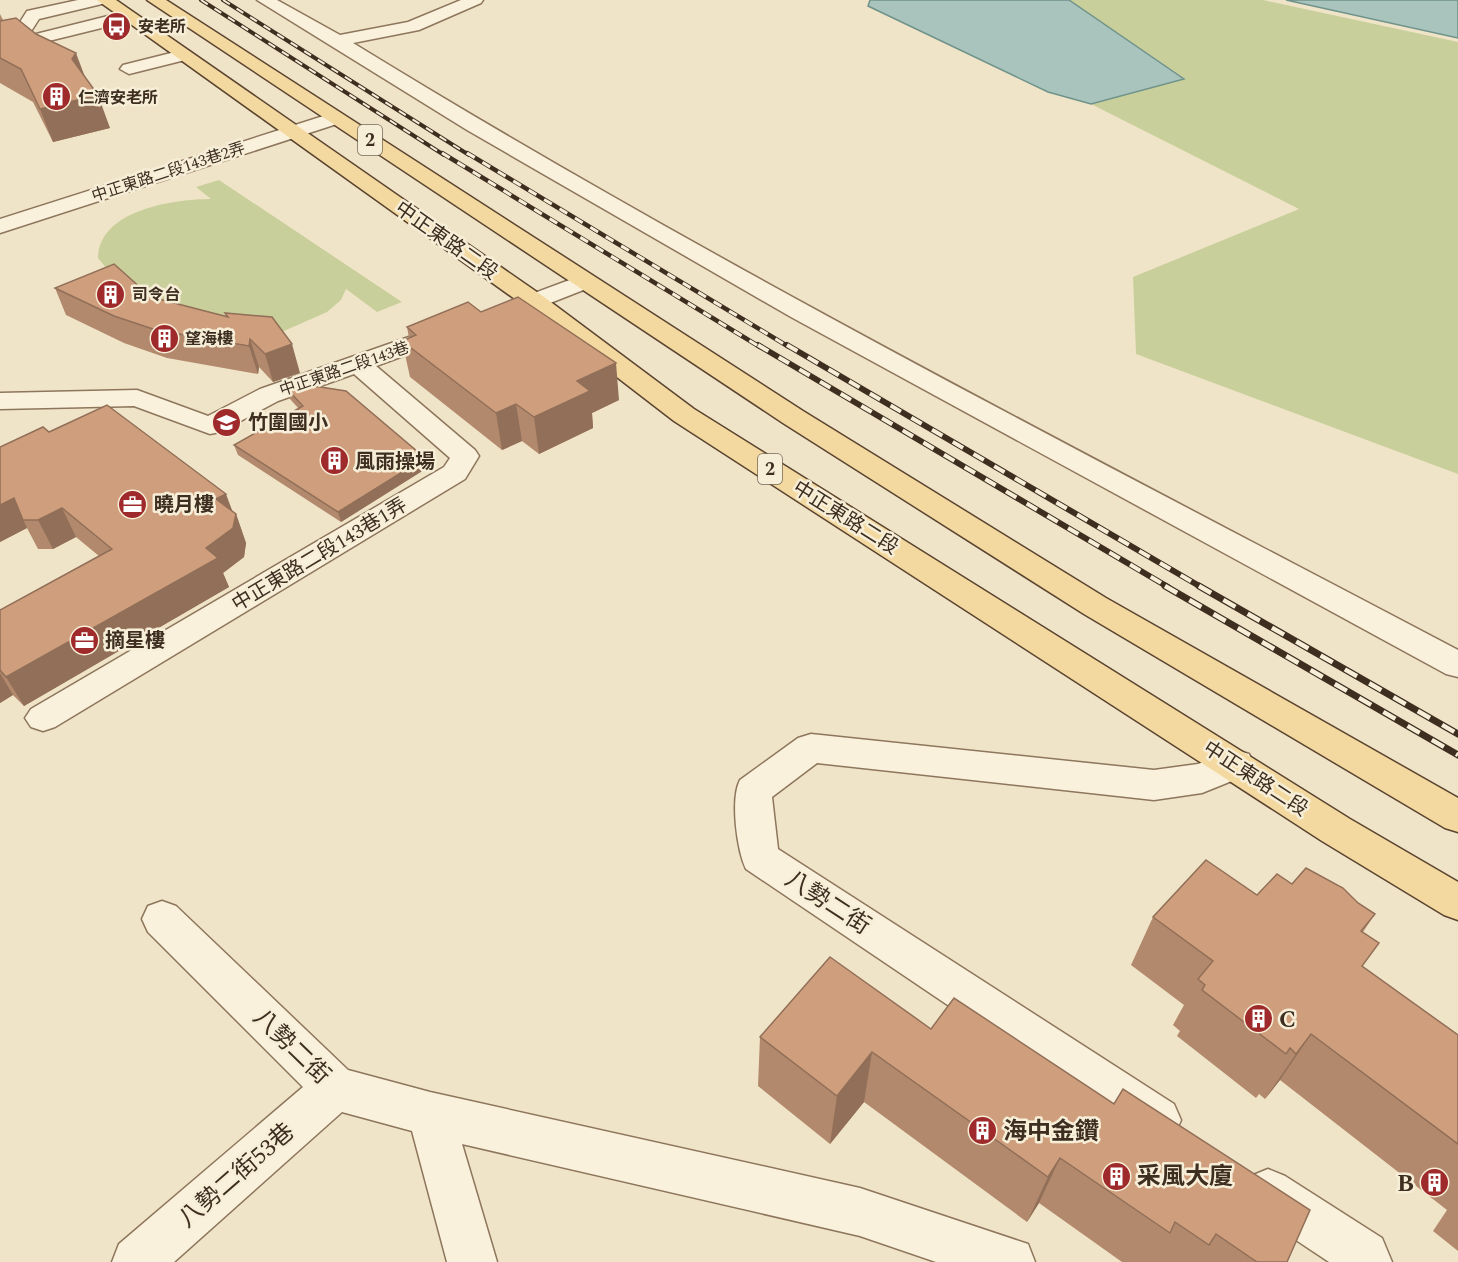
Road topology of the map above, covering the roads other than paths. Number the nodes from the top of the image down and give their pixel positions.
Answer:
1 (100, 0) edge
2 (105, 0) edge
3 (155, 0) edge
4 (265, 0) edge
5 (474, 0) edge
6 (128, 16) junction
7 (0, 40) edge
8 (337, 40) junction
9 (0, 48) edge
10 (183, 55) junction
11 (129, 69) dead end
12 (336, 118) junction
13 (290, 131) junction
14 (0, 226) edge
15 (583, 282) junction
16 (535, 302) junction
17 (348, 366) junction
18 (0, 401) edge
19 (1458, 665) edge
20 (43, 718) dead end
21 (1236, 764) junction
22 (1458, 817) edge
23 (1458, 903) edge
24 (162, 919) dead end
25 (335, 1088) junction
26 (430, 1114) junction
27 (1186, 1138) edge
28 (1235, 1171) edge
29 (136, 1262) edge
30 (472, 1262) edge
31 (1010, 1262) edge
32 (1366, 1262) edge

1 - 7 street
2 - 6 main road, 中正東路二段 / 2
3 - 12 main road, 中正東路二段 / 2
4 - 8 street
5 - 8 street
6 - 9 street
6 - 10 main road, 中正東路二段 / 2
8 - 19 street
10 - 11 street
10 - 13 main road, 中正東路二段 / 2
12 - 13 street, 中正東路二段143巷2弄
12 - 15 main road, 中正東路二段 / 2
13 - 14 street, 中正東路二段143巷2弄
13 - 16 main road, 中正東路二段 / 2
15 - 16 street, 中正東路二段143巷
15 - 22 main road, 中正東路二段 / 2
16 - 17 street, 中正東路二段143巷
16 - 21 main road, 中正東路二段 / 2
17 - 18 street, 中正東路二段143巷
17 - 20 street, 中正東路二段143巷1弄
21 - 23 main road, 中正東路二段 / 2
21 - 27 street, 八勢二街
24 - 25 street, 八勢二街
25 - 26 street, 八勢二街
25 - 29 street, 八勢二街53巷
26 - 30 street
26 - 31 street, 八勢二街
28 - 32 street

